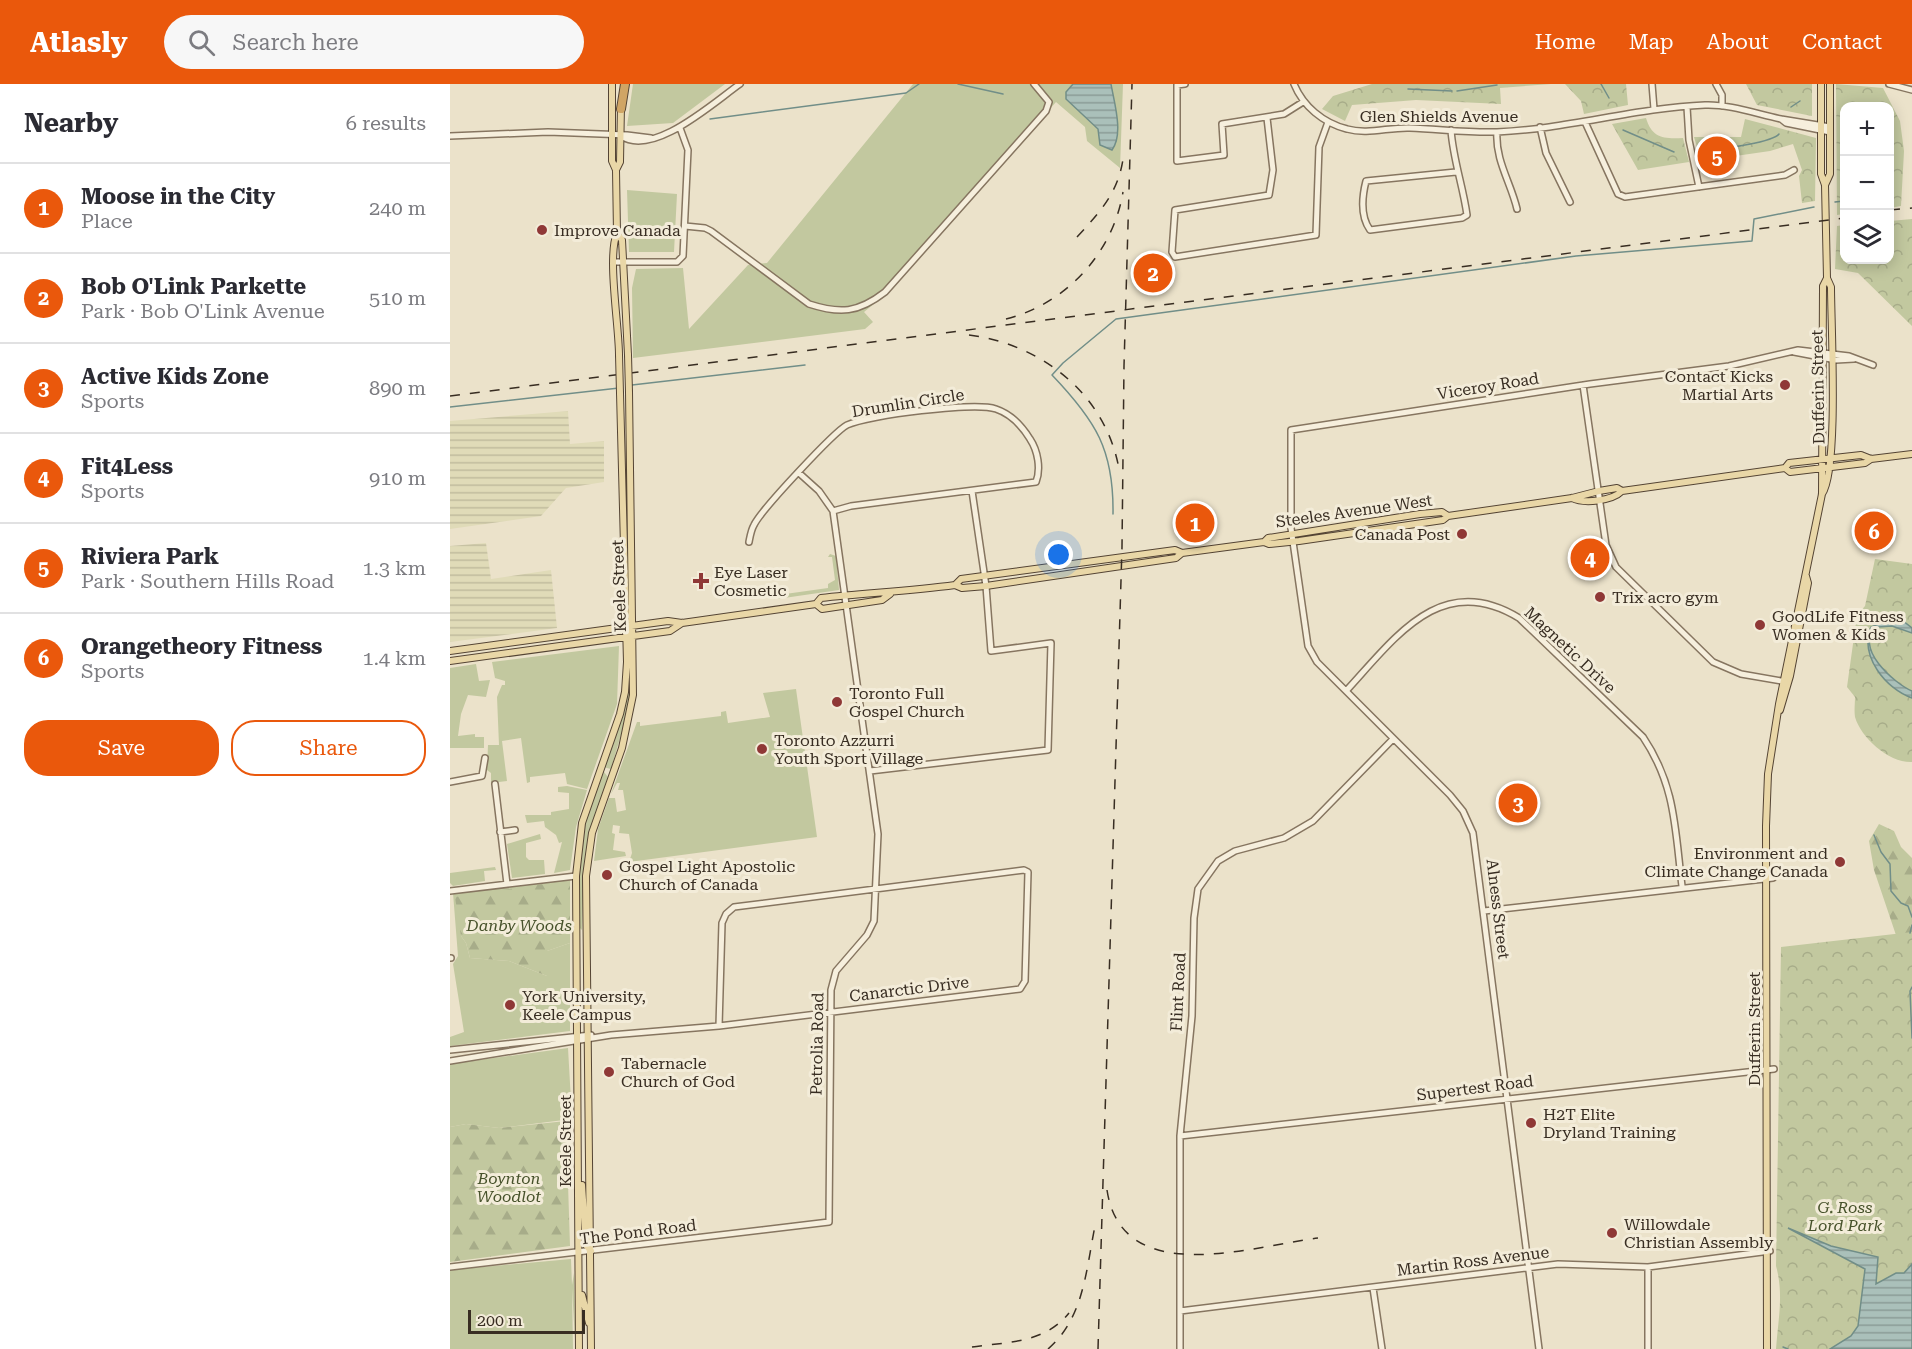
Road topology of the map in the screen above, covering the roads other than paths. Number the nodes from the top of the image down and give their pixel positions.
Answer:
1 (612, 84) edge
2 (623, 84) edge
3 (740, 84) edge
4 (1034, 84) edge
5 (1185, 84) edge
6 (1294, 84) edge
7 (1652, 84) edge
8 (1716, 84) edge
9 (1889, 84) edge
10 (1821, 88) edge
11 (1830, 88) edge
12 (1912, 90) edge
13 (1303, 102) junction
14 (1722, 106) junction
15 (1687, 107) junction
16 (621, 109) joint
17 (1654, 109) junction
18 (1267, 118) junction
19 (1328, 122) junction
20 (1585, 122) junction
21 (1820, 124) junction
22 (1540, 127) junction
23 (680, 128) junction
24 (1451, 130) junction
25 (1830, 130) junction
26 (1497, 132) junction
27 (612, 135) junction
28 (450, 136) edge
29 (621, 136) junction
30 (616, 170) junction
31 (1794, 170) dead end
32 (1456, 172) junction
33 (1825, 185) junction
34 (1699, 187) junction
35 (1570, 202) dead end
36 (1517, 209) dead end
37 (685, 226) junction
38 (617, 233) junction
39 (614, 262) junction
40 (623, 262) junction
41 (1827, 278) junction
42 (1822, 354) junction
43 (1831, 356) junction
44 (1873, 365) dead end
45 (1583, 385) junction
46 (1912, 454) edge
47 (1833, 458) junction
48 (1823, 459) junction
49 (1871, 459) junction
50 (1823, 467) junction
51 (1832, 467) junction
52 (1785, 468) junction
53 (799, 473) junction
54 (972, 491) junction
55 (1599, 491) junction
56 (1622, 491) junction
57 (1822, 494) junction
58 (1572, 498) junction
59 (1600, 499) junction
60 (833, 511) junction
61 (1420, 514) junction
62 (1448, 516) junction
63 (1421, 523) junction
64 (1293, 538) junction
65 (749, 542) dead end
66 (1182, 554) junction
67 (985, 577) junction
68 (955, 585) junction
69 (986, 586) junction
70 (890, 594) junction
71 (846, 596) junction
72 (816, 604) junction
73 (847, 605) junction
74 (682, 623) junction
75 (634, 625) junction
76 (626, 626) junction
77 (634, 636) junction
78 (626, 637) junction
79 (450, 651) edge
80 (450, 661) edge
81 (1786, 682) junction
82 (1346, 691) junction
83 (1393, 739) junction
84 (485, 758) dead end
85 (599, 770) junction
86 (870, 771) junction
87 (612, 775) junction
88 (450, 782) edge
89 (495, 784) dead end
90 (515, 830) dead end
91 (500, 832) junction
92 (576, 876) junction
93 (1769, 878) junction
94 (507, 884) junction
95 (1682, 886) junction
96 (876, 889) junction
97 (450, 891) edge
98 (1484, 911) junction
99 (577, 933) junction
100 (586, 934) junction
101 (830, 1012) junction
102 (719, 1026) junction
103 (587, 1038) junction
104 (578, 1039) junction
105 (450, 1050) edge
106 (450, 1061) edge
107 (1771, 1069) junction
108 (1509, 1098) junction
109 (1180, 1136) junction
110 (579, 1165) junction
111 (829, 1222) joint
112 (1768, 1251) junction
113 (591, 1252) junction
114 (579, 1253) junction
115 (450, 1267) edge
116 (1648, 1267) junction
117 (1529, 1268) junction
118 (1373, 1288) junction
119 (1180, 1311) junction
120 (591, 1331) junction
121 (579, 1349) edge
122 (591, 1349) edge
123 (1180, 1349) edge
124 (1382, 1349) edge
125 (1539, 1349) edge
126 (1648, 1349) edge
127 (1767, 1349) edge

1 - 27 main road, Keele Street
2 - 16 highway
3 - 23 street
4 - 37 street
5 - 18 street
6 - 13 street, Glen Shields Avenue
7 - 17 street
8 - 14 street
9 - 12 street
10 - 21 main road, Dufferin Street
11 - 25 main road, Dufferin Street
13 - 18 street
13 - 19 street, Glen Shields Avenue
14 - 15 street, Glen Shields Avenue
14 - 21 street, Glen Shields Avenue
15 - 17 street, Glen Shields Avenue
15 - 34 street
16 - 29 main road, Keele Street
17 - 20 street, Glen Shields Avenue
18 - 19 street
19 - 24 street, Glen Shields Avenue
20 - 22 street, Glen Shields Avenue
20 - 34 street
21 - 25 street, Glen Shields Avenue
21 - 33 main road, Dufferin Street
22 - 26 street, Glen Shields Avenue
22 - 35 street
23 - 29 street
23 - 37 street
24 - 26 street, Glen Shields Avenue
24 - 32 street
25 - 33 main road, Dufferin Street
26 - 36 street
27 - 28 street
27 - 29 street
27 - 30 main road, Keele Street
29 - 30 main road, Keele Street
30 - 38 main road, Keele Street
31 - 34 street
32 - 32 street
33 - 41 main road, Dufferin Street
37 - 40 street
38 - 39 main road, Keele Street
38 - 40 main road, Keele Street
39 - 40 street
39 - 76 main road, Keele Street, bridge
40 - 75 main road, Keele Street, bridge
41 - 42 main road, Dufferin Street
41 - 43 main road, Dufferin Street
42 - 43 street, Viceroy Road
42 - 45 street, Viceroy Road
42 - 48 main road, Dufferin Street
43 - 44 street, Viceroy Road
43 - 47 main road, Dufferin Street
45 - 55 street
45 - 64 street, Viceroy Road
46 - 49 main road, Steeles Avenue West
47 - 48 main road, Steeles Avenue West
47 - 49 main road, Steeles Avenue West
47 - 51 main road, Dufferin Street
48 - 50 main road, Dufferin Street
48 - 52 main road, Steeles Avenue West
49 - 51 main road, Steeles Avenue West
50 - 51 main road, Steeles Avenue West
50 - 52 main road, Steeles Avenue West
50 - 57 main road, Dufferin Street
51 - 57 main road, Dufferin Street
52 - 56 main road, Steeles Avenue West
53 - 54 street, Drumlin Circle
53 - 60 street
53 - 65 street
54 - 60 street, Drumlin Circle
54 - 67 street
55 - 56 main road, Steeles Avenue West
55 - 58 main road, Steeles Avenue West
55 - 59 street
56 - 59 main road, Steeles Avenue West
57 - 81 main road, Dufferin Street
58 - 59 main road, Steeles Avenue West
58 - 62 main road, Steeles Avenue West
59 - 81 street
60 - 71 street, Petrolia Road
61 - 62 main road, Steeles Avenue West
61 - 63 main road
61 - 64 main road, Steeles Avenue West
62 - 63 main road, Steeles Avenue West
63 - 64 main road, Steeles Avenue West
64 - 66 main road, Steeles Avenue West
64 - 82 street, Alness Street
66 - 67 main road, Steeles Avenue West
66 - 69 main road, Steeles Avenue West
67 - 68 main road, Steeles Avenue West
67 - 69 street
68 - 69 main road, Steeles Avenue West
68 - 70 main road, Steeles Avenue West
69 - 86 street
70 - 71 main road, Steeles Avenue West
70 - 73 main road, Steeles Avenue West
71 - 72 main road, Steeles Avenue West
71 - 73 street, Petrolia Road
72 - 73 main road, Steeles Avenue West
72 - 74 main road, Steeles Avenue West
73 - 86 street, Petrolia Road
74 - 75 main road, Steeles Avenue West
74 - 77 main road, Steeles Avenue West
75 - 76 main road, Steeles Avenue West
75 - 77 main road, Keele Street
76 - 78 main road, Keele Street
76 - 79 main road, Steeles Avenue West
77 - 78 main road, Steeles Avenue West
77 - 87 main road, Keele Street
78 - 80 main road, Steeles Avenue West
78 - 85 main road, Keele Street
81 - 93 main road, Dufferin Street
82 - 83 street, Alness Street
82 - 95 street, Magnetic Drive
83 - 98 street, Alness Street
83 - 109 street, Flint Road
84 - 88 street
85 - 87 main road
85 - 92 main road, Keele Street
86 - 96 street, Petrolia Road
87 - 100 main road, Keele Street
89 - 91 street
90 - 91 street
91 - 94 street
92 - 94 street
92 - 99 main road, Keele Street
93 - 95 street
93 - 107 main road, Dufferin Street
94 - 97 street
95 - 98 street
96 - 101 street, Petrolia Road
96 - 101 street, Canarctic Drive
96 - 102 street
98 - 108 street, Alness Street
99 - 100 main road
99 - 104 main road, Keele Street
100 - 103 main road, Keele Street
101 - 102 street, Canarctic Drive
101 - 111 street, Petrolia Road
102 - 103 street, Canarctic Drive
103 - 104 street, Canarctic Drive
103 - 113 main road, Keele Street
104 - 105 street
104 - 106 street
104 - 110 main road, Keele Street
107 - 108 street, Supertest Road
107 - 112 main road, Dufferin Street
108 - 109 street, Supertest Road
108 - 117 street, Alness Street
109 - 119 street, Flint Road
110 - 113 main road
110 - 114 main road, Keele Street
111 - 113 street, The Pond Road
112 - 116 street, Martin Ross Avenue
112 - 127 main road, Dufferin Street
113 - 114 street, The Pond Road
113 - 120 main road, Keele Street
114 - 115 street, The Pond Road
114 - 120 main road
114 - 121 main road, Keele Street
116 - 117 street, Martin Ross Avenue
116 - 126 street
117 - 118 street, Martin Ross Avenue
117 - 125 street, Alness Street
118 - 119 street, Martin Ross Avenue
118 - 124 street
119 - 123 street, Flint Road
120 - 122 main road, Keele Street

